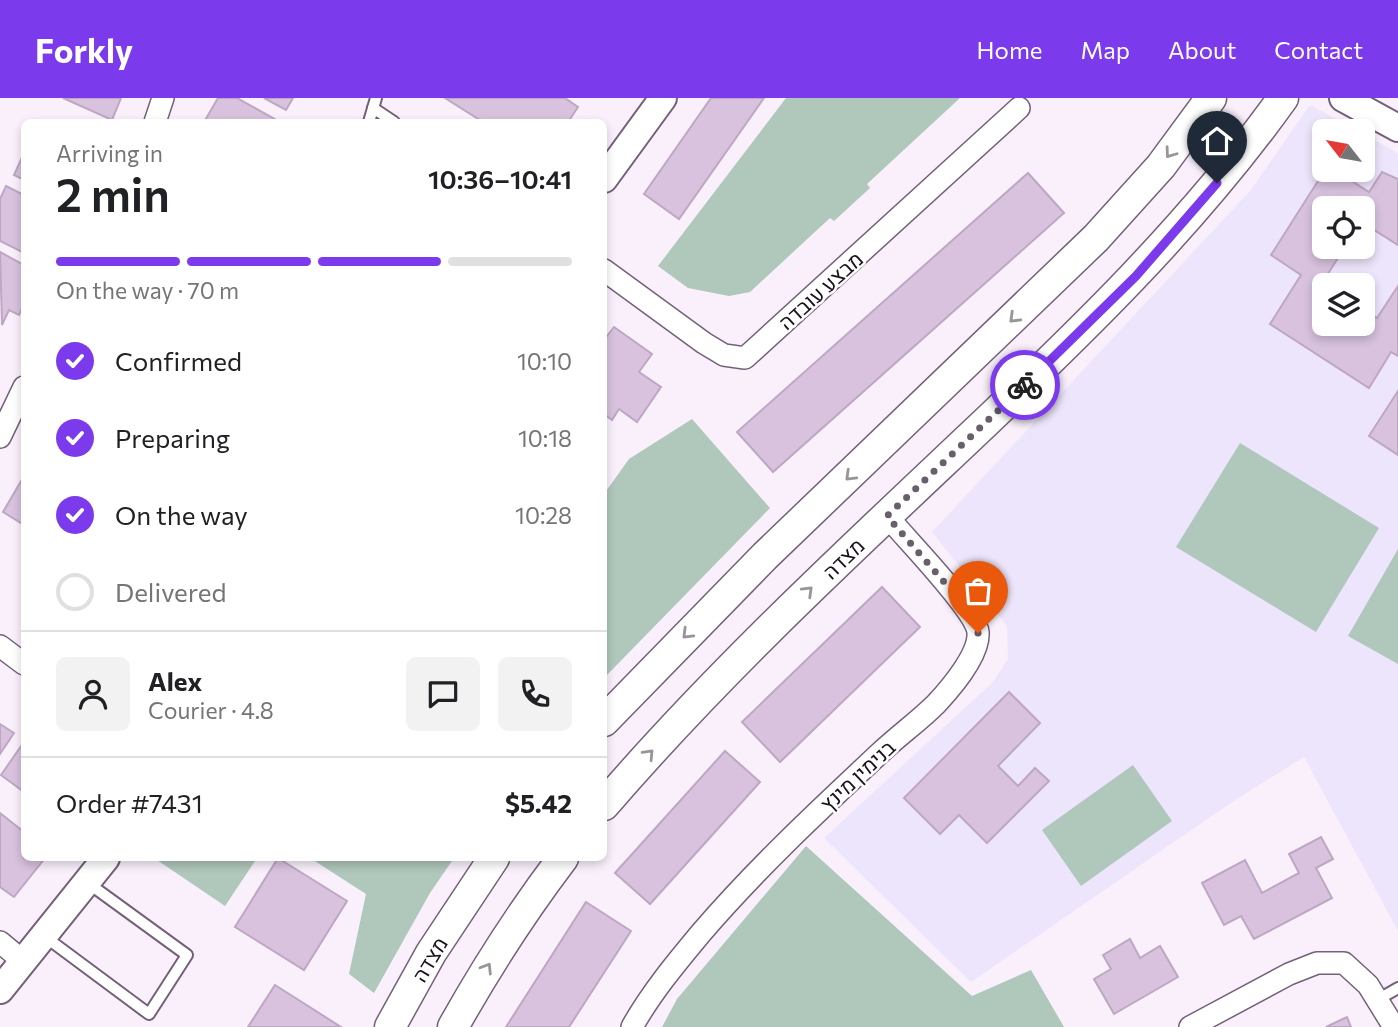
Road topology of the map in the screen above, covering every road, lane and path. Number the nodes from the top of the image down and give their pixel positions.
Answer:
1 (163, 98) edge
2 (663, 98) edge
3 (1211, 98) edge
4 (1283, 98) edge
5 (1343, 98) edge
6 (375, 103) edge
7 (1019, 108) dead end
8 (156, 119) edge
9 (391, 119) edge
10 (1398, 128) edge
11 (607, 175) edge
12 (607, 272) edge
13 (21, 393) edge
14 (0, 437) edge
15 (887, 516) junction
16 (0, 646) edge
17 (21, 662) edge
18 (607, 718) edge
19 (607, 802) edge
20 (104, 861) edge
21 (492, 861) edge
22 (561, 861) edge
23 (88, 883) junction
24 (44, 936) junction
25 (0, 942) edge
26 (23, 962) junction
27 (1398, 988) edge
28 (0, 990) edge
29 (1377, 1000) junction
30 (390, 1027) edge
31 (453, 1027) edge
32 (632, 1027) edge
33 (1191, 1027) edge
34 (1394, 1027) edge

1 - 8 street
2 - 11 street
3 -> 18 main road
4 - 15 main road, מצדה
5 - 10 street
6 - 9 lane
7 - 12 street, מבצע עובדה
13 - 14 street
19 -> 15 main road, מצדה
15 - 32 street, בנימין מינץ
16 - 17 street
20 - 23 street
21 - 30 main road, מצדה
31 -> 22 main road
23 - 24 street
23 - 24 lane
24 - 26 street
25 - 26 street
26 - 28 street
27 - 29 lane
29 - 33 street
29 - 34 street

